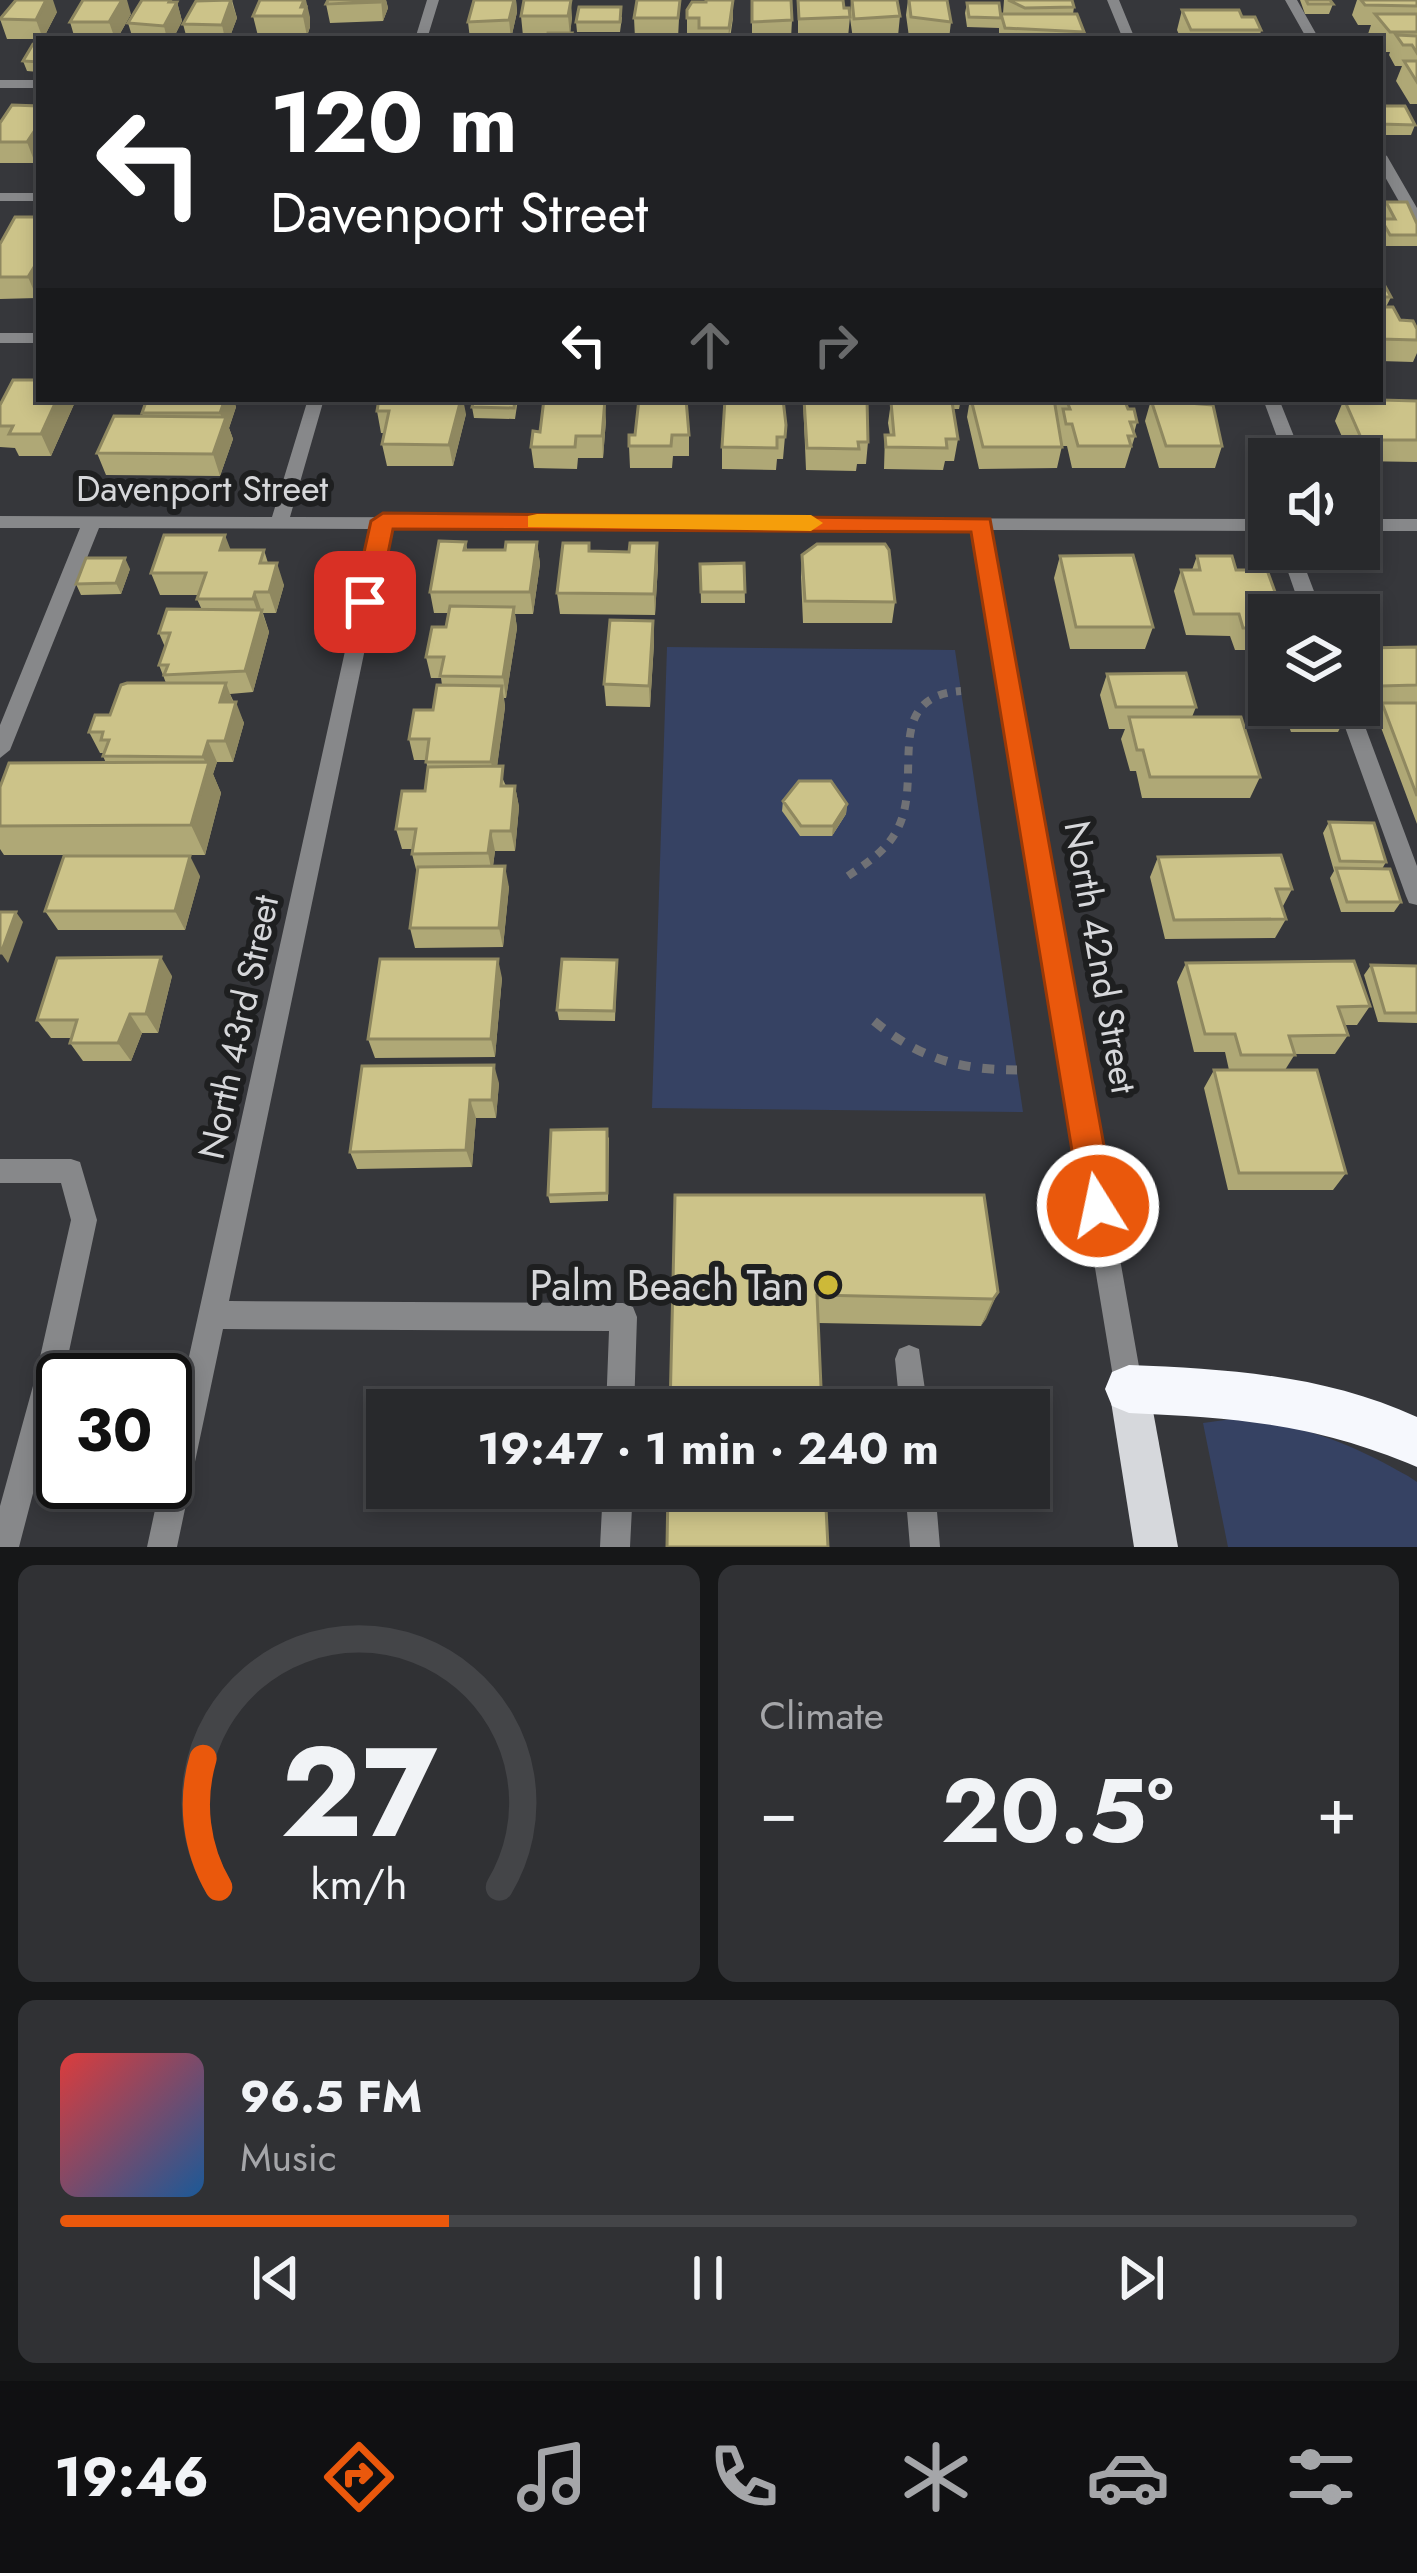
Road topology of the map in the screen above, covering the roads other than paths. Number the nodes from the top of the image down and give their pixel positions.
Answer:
1 (433, 0) edge
2 (1114, 0) edge
3 (1291, 0) edge
4 (423, 36) edge
5 (1128, 36) edge
6 (1311, 36) edge
7 (0, 84) edge
8 (36, 84) edge
9 (1383, 161) edge
10 (0, 197) edge
11 (36, 197) edge
12 (1417, 221) edge
13 (0, 338) edge
14 (36, 338) edge
15 (315, 402) edge
16 (1272, 402) edge
17 (1286, 438) edge
18 (280, 520) junction
19 (383, 521) junction
20 (0, 522) edge
21 (92, 522) junction
22 (981, 524) junction
23 (1248, 525) edge
24 (1380, 525) edge
25 (1417, 526) edge
26 (1355, 726) edge
27 (0, 750) edge
28 (1417, 896) edge
29 (0, 1171) edge
30 (214, 1315) junction
31 (909, 1359) dead end
32 (621, 1389) edge
33 (912, 1389) edge
34 (1130, 1389) junction
35 (1417, 1442) edge
36 (617, 1509) edge
37 (922, 1509) edge
38 (4, 1547) edge
39 (162, 1547) edge
40 (616, 1547) edge
41 (925, 1547) edge
42 (1156, 1547) edge

1 - 4 street
2 - 5 street
3 - 6 street
7 - 8 street
9 - 12 street
10 - 11 street
13 - 14 street
15 - 18 street
16 - 17 street
18 - 19 street, Davenport Street
18 - 21 street, Davenport Street
19 - 22 street, Davenport Street
19 - 30 street, North 43rd Street
20 - 21 street, Davenport Street
21 - 27 street
22 - 23 street, Davenport Street
22 - 34 street, North 42nd Street
24 - 25 street
26 - 28 street
29 - 38 street
30 - 32 street
30 - 39 street, North 43rd Street
31 - 33 street
34 - 35 highway
34 - 42 main road, North 42nd Street
36 - 40 street
37 - 41 street

